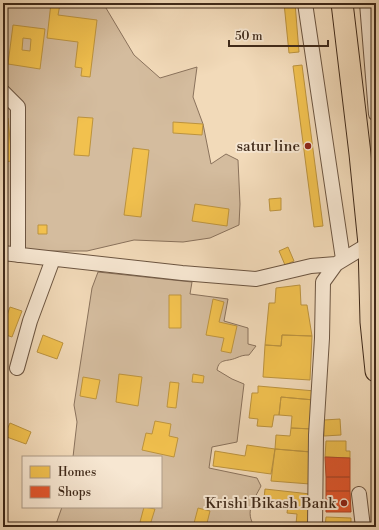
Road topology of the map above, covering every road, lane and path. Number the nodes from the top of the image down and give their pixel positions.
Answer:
1 (305, 3) edge
2 (342, 3) edge
3 (367, 3) edge
4 (3, 92) edge
5 (376, 114) edge
6 (369, 244) junction
7 (3, 253) edge
8 (18, 255) junction
9 (53, 259) junction
10 (340, 261) junction
11 (373, 322) edge
12 (17, 368) dead end
13 (376, 371) edge
14 (359, 494) dead end
15 (315, 527) edge
16 (363, 527) edge

1 - 10 street
2 - 6 highway
3 - 5 street
4 - 8 street
6 - 10 street
6 - 11 highway
7 - 8 street
8 - 9 street
9 - 10 street
9 - 12 street
10 - 15 street
11 - 13 highway
14 - 16 street

